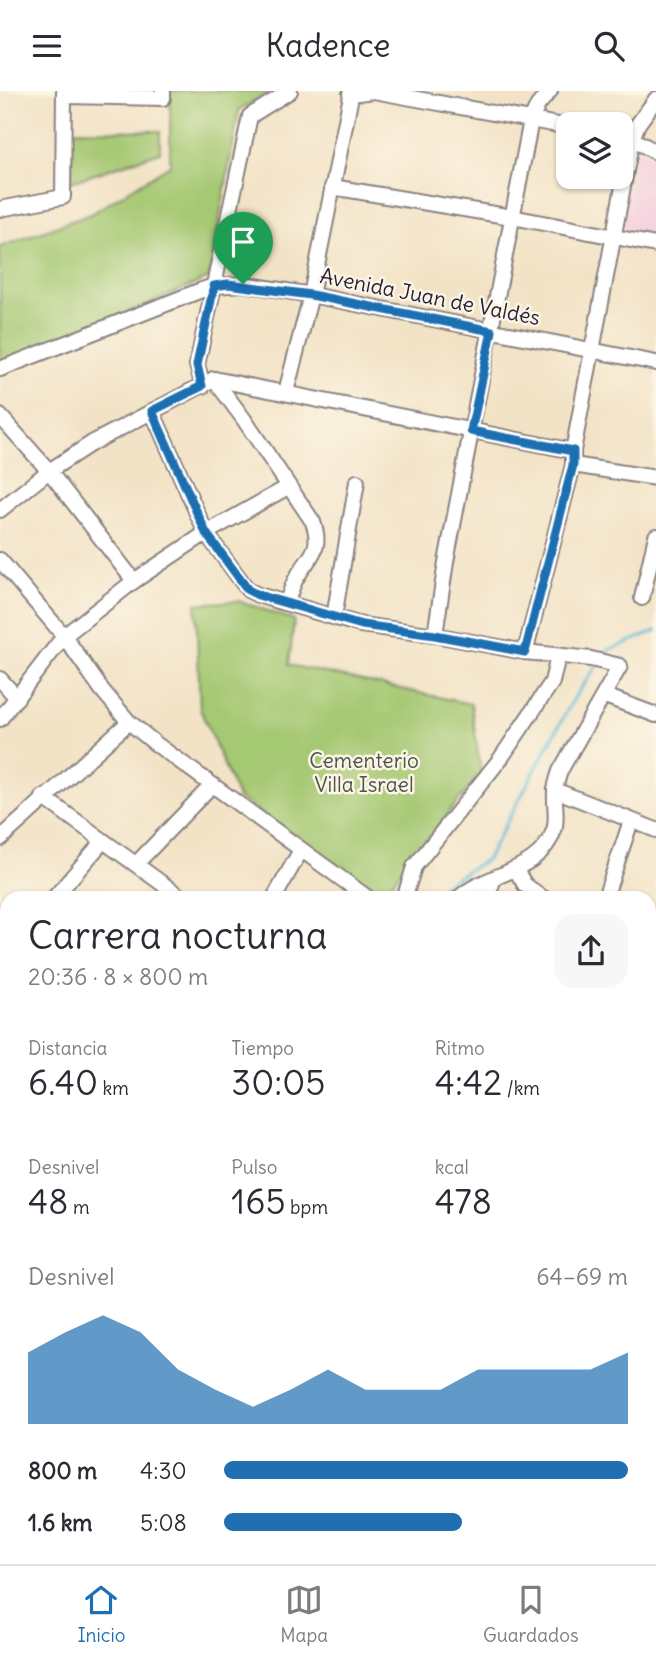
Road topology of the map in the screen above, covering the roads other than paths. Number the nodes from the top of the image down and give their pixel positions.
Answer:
1 (290, 91) edge
2 (550, 91) edge
3 (351, 92) edge
4 (64, 94) edge
5 (163, 95) edge
6 (435, 96) edge
7 (656, 99) edge
8 (531, 120) junction
9 (556, 125) edge
10 (633, 130) edge
11 (633, 141) edge
12 (656, 152) edge
13 (332, 187) junction
14 (620, 189) edge
15 (0, 209) edge
16 (512, 217) junction
17 (613, 237) junction
18 (656, 245) edge
19 (214, 286) junction
20 (311, 295) junction
21 (492, 331) junction
22 (591, 350) junction
23 (656, 363) edge
24 (0, 369) edge
25 (208, 382) junction
26 (286, 392) junction
27 (152, 411) junction
28 (0, 416) edge
29 (471, 431) junction
30 (573, 458) junction
31 (49, 471) junction
32 (656, 478) edge
33 (356, 482) dead end
34 (288, 487) junction
35 (0, 510) edge
36 (206, 533) junction
37 (656, 536) edge
38 (0, 560) edge
39 (134, 581) junction
40 (642, 598) dead end
41 (286, 603) junction
42 (334, 617) junction
43 (435, 635) junction
44 (64, 636) junction
45 (525, 652) junction
46 (558, 656) junction
47 (0, 679) edge
48 (604, 696) junction
49 (17, 698) junction
50 (656, 715) edge
51 (0, 719) edge
52 (129, 722) junction
53 (212, 785) junction
54 (555, 790) junction
55 (43, 797) junction
56 (632, 821) junction
57 (656, 830) edge
58 (0, 839) edge
59 (103, 841) junction
60 (301, 850) junction
61 (136, 864) junction
62 (516, 870) junction
63 (494, 877) junction
64 (60, 891) edge
65 (169, 891) edge
66 (278, 891) edge
67 (358, 891) edge
68 (407, 891) edge
69 (468, 891) edge
70 (489, 891) edge
71 (534, 891) edge
72 (607, 891) edge

1 - 19 street
2 - 8 street
3 - 6 street
3 - 13 street
4 - 5 street
4 - 15 street
6 - 8 street
7 - 10 street
8 - 9 street
8 - 16 street
11 - 12 street
13 - 16 street
13 - 20 street
14 - 17 street
16 - 17 street
16 - 21 street
17 - 18 street
17 - 22 street
19 - 20 street, Avenida Juan de Valdés
19 - 24 street, Avenida Juan de Valdés
19 - 25 street
20 - 21 street, Avenida Juan de Valdés
20 - 26 street
21 - 22 street, Avenida Juan de Valdés
21 - 29 street
22 - 23 street, Avenida Juan de Valdés
22 - 30 street
25 - 26 street
25 - 27 street
25 - 34 street
26 - 29 street
27 - 31 street
27 - 36 street
28 - 31 street
29 - 30 street
29 - 43 street
30 - 32 street
30 - 45 street
31 - 35 street
31 - 39 street
33 - 42 street
34 - 36 street
34 - 41 street
36 - 39 street
36 - 41 street
37 - 40 street
38 - 44 street
39 - 44 street
41 - 42 street
42 - 43 street
43 - 45 street
44 - 49 street
44 - 52 street
45 - 46 street
46 - 48 street
46 - 68 street
47 - 49 street
48 - 50 street
48 - 54 street
49 - 51 street
52 - 53 street
52 - 55 street
53 - 60 street
53 - 61 street
54 - 56 street
54 - 62 street
55 - 58 street
55 - 59 street
56 - 57 street
56 - 72 street
59 - 61 street
59 - 64 street
60 - 66 street
60 - 67 street
61 - 65 street
62 - 63 street
62 - 71 street
63 - 69 street
63 - 70 street

